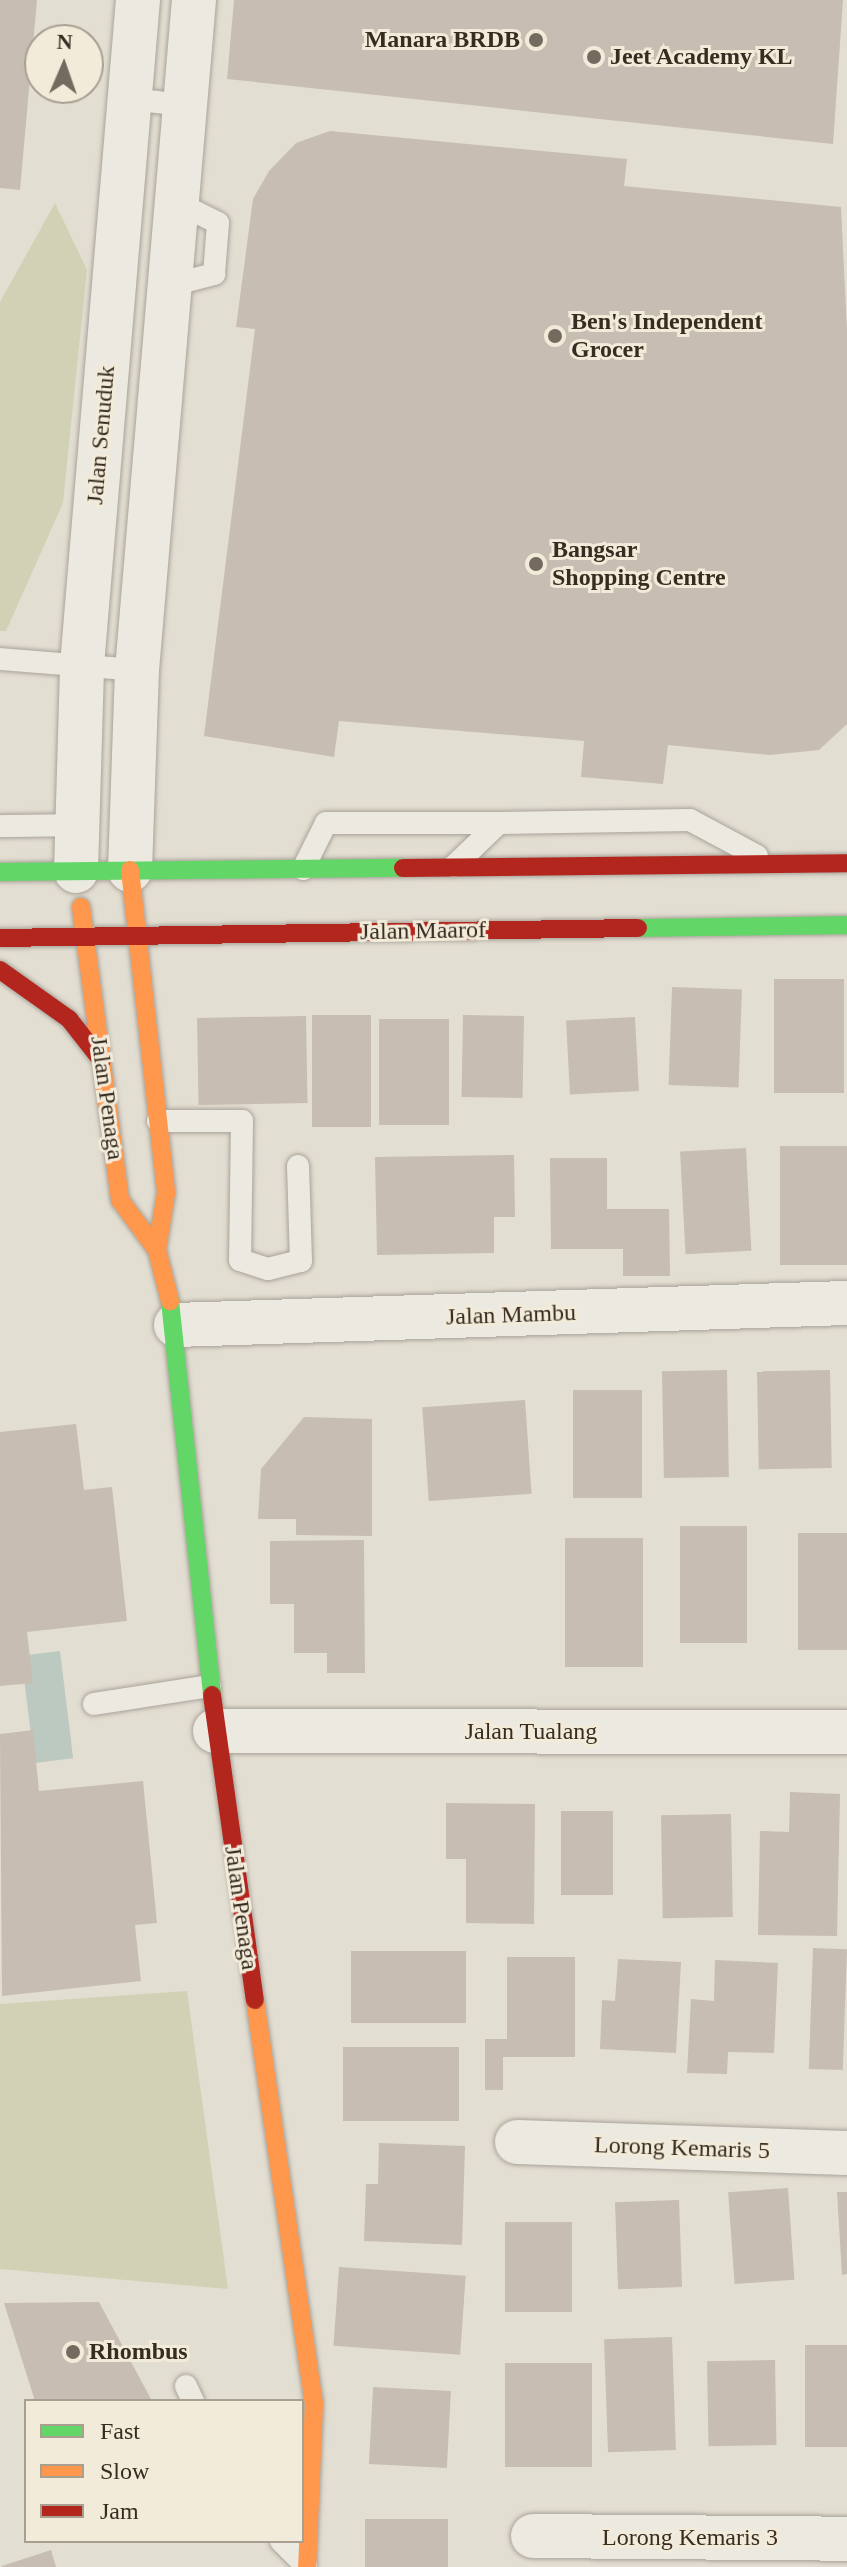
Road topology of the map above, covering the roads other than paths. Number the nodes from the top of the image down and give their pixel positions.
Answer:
1 (138, 0) edge
2 (194, 0) edge
3 (131, 99) junction
4 (183, 105) junction
5 (108, 348) junction
6 (161, 354) junction
7 (0, 659) edge
8 (82, 665) junction
9 (137, 670) junction
10 (499, 823) junction
11 (77, 825) junction
12 (0, 826) edge
13 (847, 863) edge
14 (773, 865) junction
15 (454, 867) junction
16 (303, 869) junction
17 (130, 870) junction
18 (76, 871) junction
19 (0, 872) edge
20 (847, 925) edge
21 (136, 933) junction
22 (85, 934) junction
23 (0, 938) edge
24 (0, 970) edge
25 (102, 1061) junction
26 (158, 1121) junction
27 (298, 1166) dead end
28 (157, 1250) junction
29 (847, 1303) edge
30 (176, 1325) junction
31 (210, 1686) junction
32 (94, 1704) dead end
33 (215, 1731) junction
34 (847, 1732) edge
35 (517, 2142) dead end
36 (847, 2153) edge
37 (533, 2536) dead end
38 (847, 2539) edge
39 (283, 2543) edge
40 (307, 2567) edge

1 - 3 street, Jalan Senuduk
2 - 4 street
3 - 4 lane
3 - 5 street, Jalan Senuduk
4 - 6 street
5 - 6 street
5 - 8 street, Jalan Senuduk
6 - 9 street
7 - 8 lane
8 - 9 lane
8 - 11 street, Jalan Senuduk
9 - 17 street
10 - 14 lane
10 - 15 lane
10 - 16 lane
11 - 12 lane
11 - 18 street, Jalan Senuduk
13 - 14 street
14 - 15 street
15 - 16 street
16 - 17 street
17 - 18 street
17 - 21 street, Jalan Penaga
18 - 19 street
18 - 22 street, Jalan Penaga
20 - 21 street, Jalan Maarof
21 - 22 street, Jalan Maarof
21 - 26 street, Jalan Penaga
22 - 23 street, Jalan Maarof
22 - 25 street, Jalan Penaga
24 - 25 street
25 - 28 street, Jalan Penaga
26 - 27 lane
26 - 28 street, Jalan Penaga
28 - 30 street, Jalan Penaga
29 - 30 street, Jalan Mambu
30 - 31 street, Jalan Penaga
31 - 32 lane
31 - 33 street, Jalan Penaga
33 - 34 street, Jalan Tualang
33 - 40 street, Jalan Penaga
35 - 36 street, Lorong Kemaris 5
37 - 38 street, Lorong Kemaris 3
39 - 40 lane

